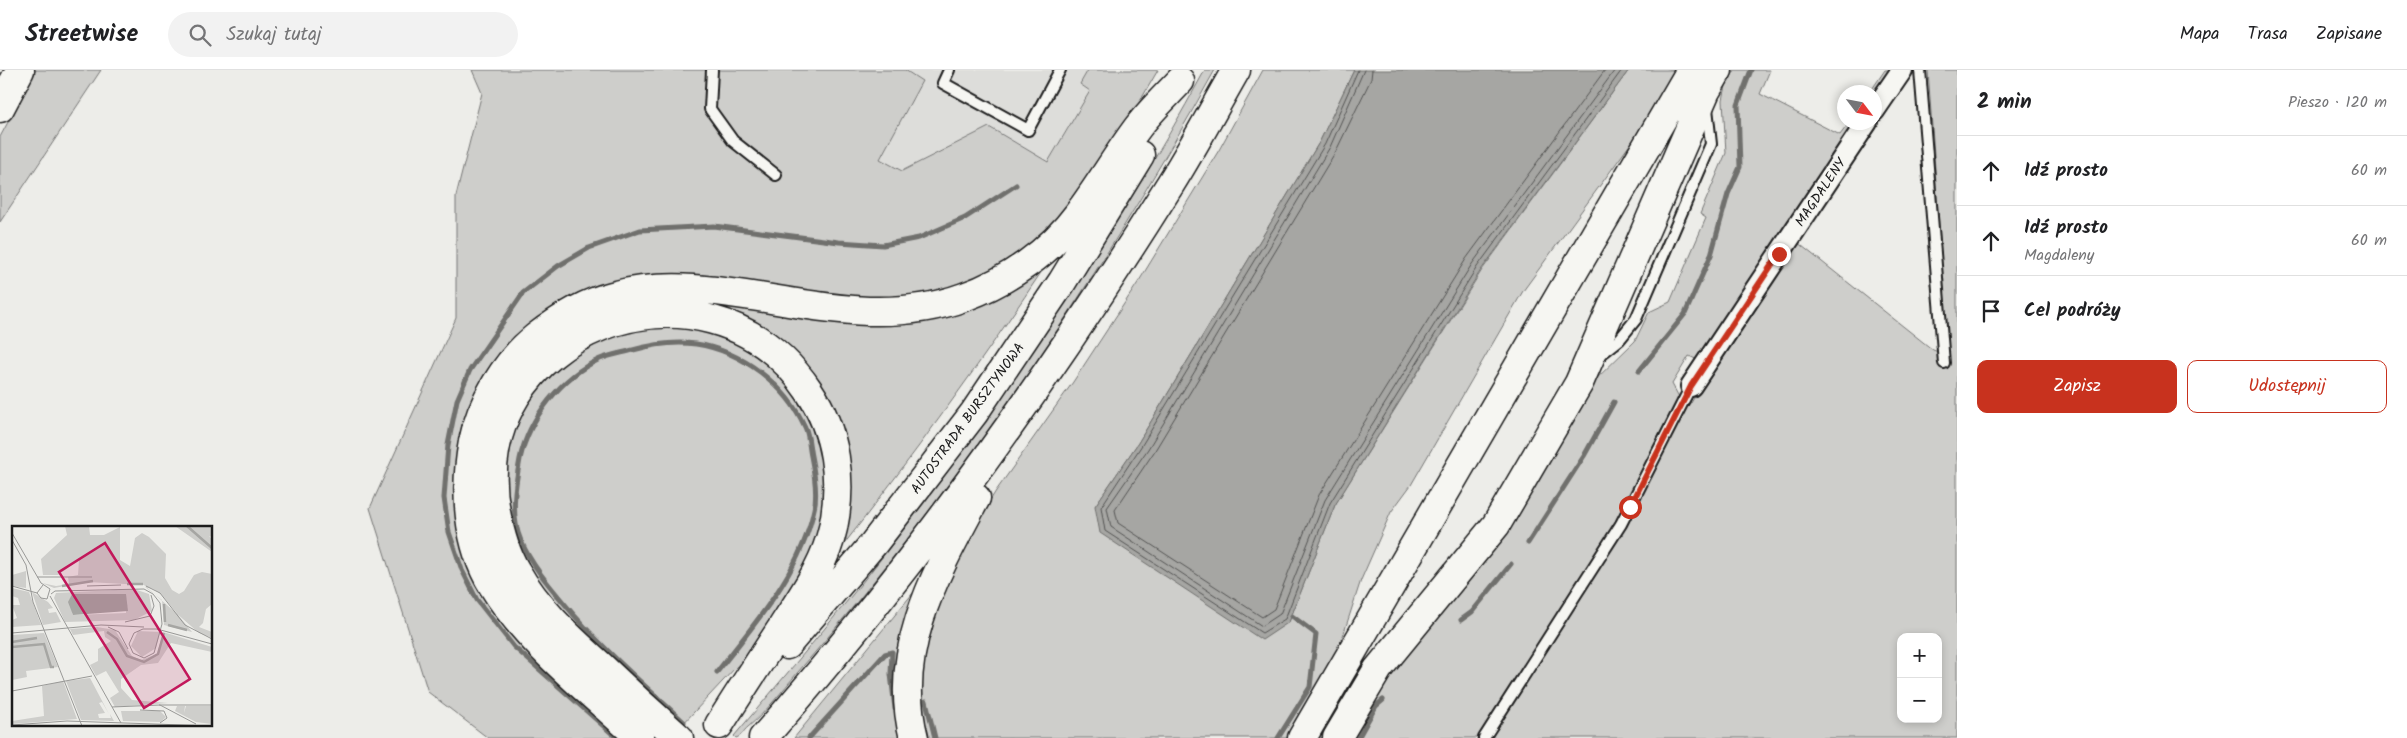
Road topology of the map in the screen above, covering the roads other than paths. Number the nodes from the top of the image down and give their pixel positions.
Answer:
1 (20, 70) edge
2 (712, 70) edge
3 (949, 70) edge
4 (1060, 70) edge
5 (1236, 70) edge
6 (1902, 70) edge
7 (1920, 70) edge
8 (1183, 76) edge
9 (1705, 77) edge
10 (1882, 99) edge
11 (0, 108) edge
12 (1862, 130) edge
13 (776, 175) dead end
14 (1944, 363) dead end
15 (1691, 386) joint
16 (1028, 402) junction
17 (713, 731) edge
18 (640, 738) edge
19 (679, 738) edge
20 (763, 738) edge
21 (914, 738) edge
22 (1302, 738) edge
23 (1337, 738) edge
24 (1484, 738) edge

1 - 11 main road
2 - 13 lane
3 - 4 lane
5 - 16 main road
6 - 10 street
7 - 14 lane
8 - 17 main road, AUTOSTRADA BURSZTYNOWA
8 - 18 main road
9 - 22 main road
9 - 23 main road
12 - 15 street, MAGDALENY
15 - 24 lane
16 - 20 main road
16 - 21 main road
17 - 19 main road

